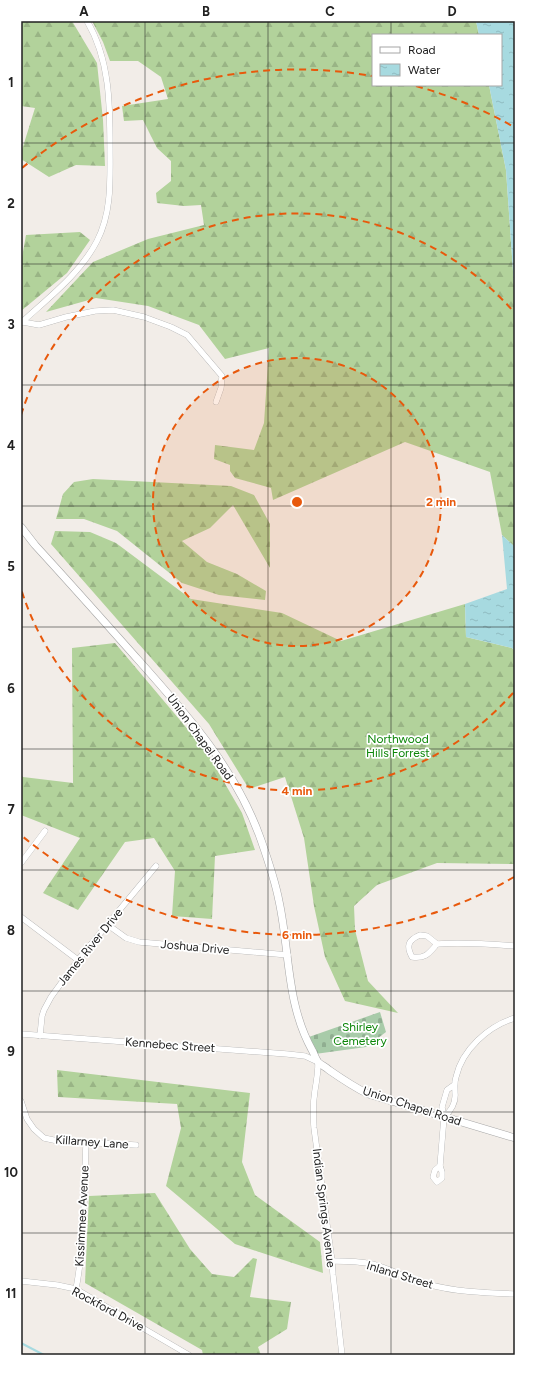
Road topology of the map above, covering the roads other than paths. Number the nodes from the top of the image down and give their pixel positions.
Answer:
1 (87, 21) edge
2 (22, 322) edge
3 (216, 402) dead end
4 (21, 527) edge
5 (45, 830) dead end
6 (21, 863) edge
7 (156, 866) dead end
8 (21, 917) edge
9 (108, 924) junction
10 (437, 944) junction
11 (515, 946) edge
12 (288, 955) junction
13 (78, 960) junction
14 (515, 1018) edge
15 (21, 1034) edge
16 (40, 1036) junction
17 (318, 1062) junction
18 (454, 1086) junction
19 (21, 1101) edge
20 (444, 1117) junction
21 (24, 1120) edge
22 (515, 1138) edge
23 (86, 1143) junction
24 (136, 1145) dead end
25 (440, 1166) dead end
26 (332, 1261) junction
27 (21, 1281) edge
28 (76, 1289) junction
29 (515, 1294) edge
30 (189, 1355) edge
31 (342, 1355) edge

1 - 2 street
2 - 3 street
4 - 12 street, Union Chapel Road
5 - 6 street
7 - 9 street, James River Drive
8 - 13 street
9 - 12 street, Joshua Drive
9 - 13 street, James River Drive
10 - 10 street
10 - 11 street
12 - 17 street, Union Chapel Road
13 - 16 street, James River Drive
14 - 18 street
15 - 16 street, Kennebec Street
16 - 17 street, Kennebec Street
17 - 20 street, Union Chapel Road
17 - 26 street, Indian Springs Avenue
18 - 20 street
18 - 20 street
19 - 21 street, Killarney Lane
20 - 22 street, Union Chapel Road
20 - 25 street
21 - 23 street, Killarney Lane
23 - 24 street, Killarney Lane
23 - 28 street, Kissimmee Avenue
26 - 29 street, Inland Street
26 - 31 street, Indian Springs Avenue
27 - 28 street, Rockford Drive
28 - 30 street, Rockford Drive

